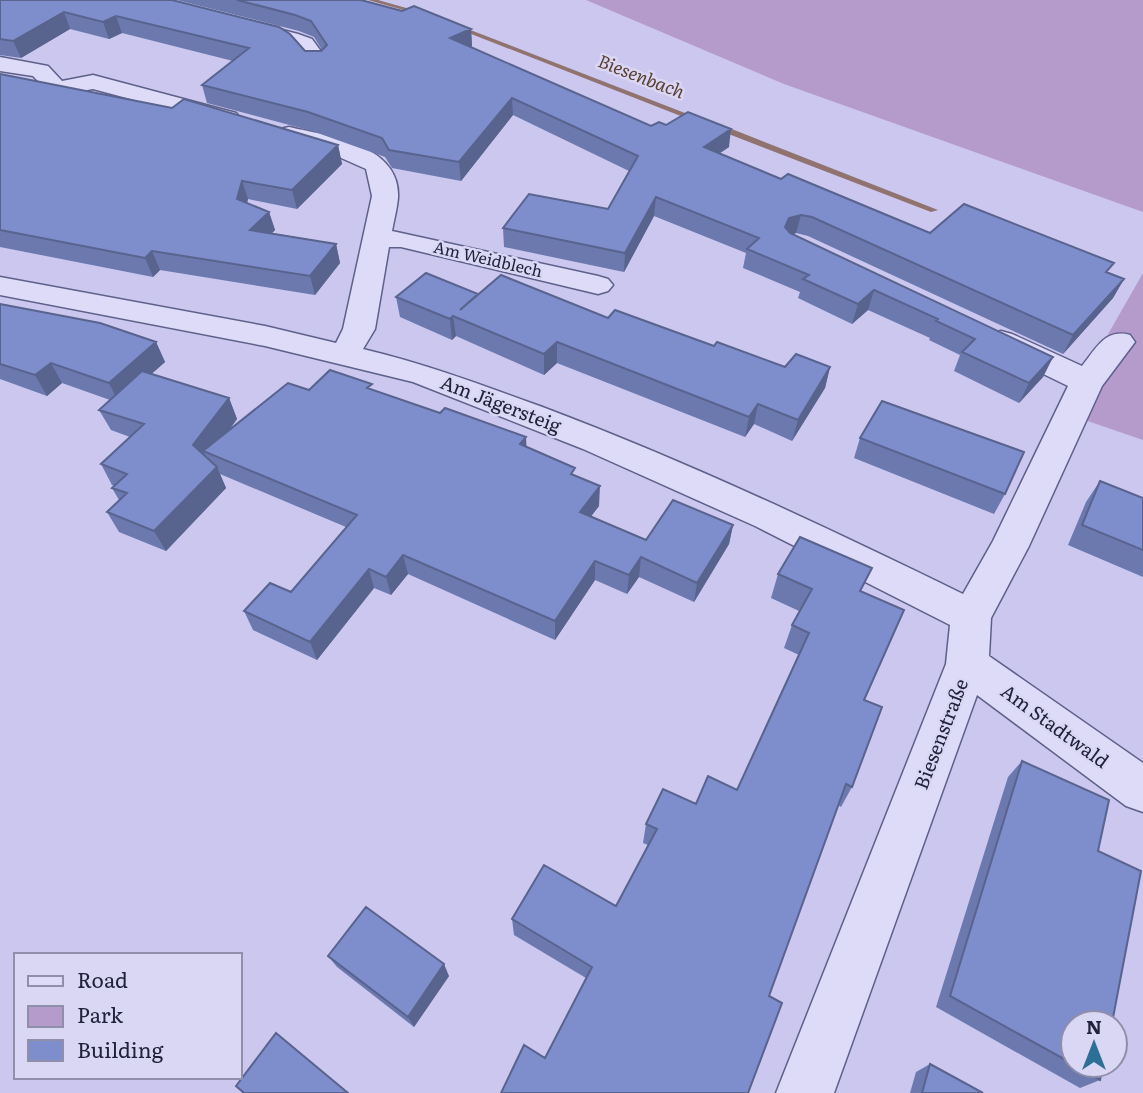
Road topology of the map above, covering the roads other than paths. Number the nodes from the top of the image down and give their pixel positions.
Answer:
1 (144, 0) edge
2 (317, 61) edge
3 (0, 64) edge
4 (376, 239) junction
5 (598, 285) dead end
6 (0, 286) edge
7 (974, 328) edge
8 (1119, 342) dead end
9 (345, 354) junction
10 (1087, 382) junction
11 (969, 640) junction
12 (1143, 790) edge
13 (805, 1093) edge

1 - 2 street
3 - 4 street
4 - 5 street, Am Weidblech
4 - 9 street
6 - 9 street, Am Jägersteig
7 - 10 street
8 - 10 street, Biesenstraße
9 - 11 street, Am Jägersteig
10 - 11 street, Biesenstraße
11 - 12 street, Am Stadtwald
11 - 13 street, Biesenstraße

